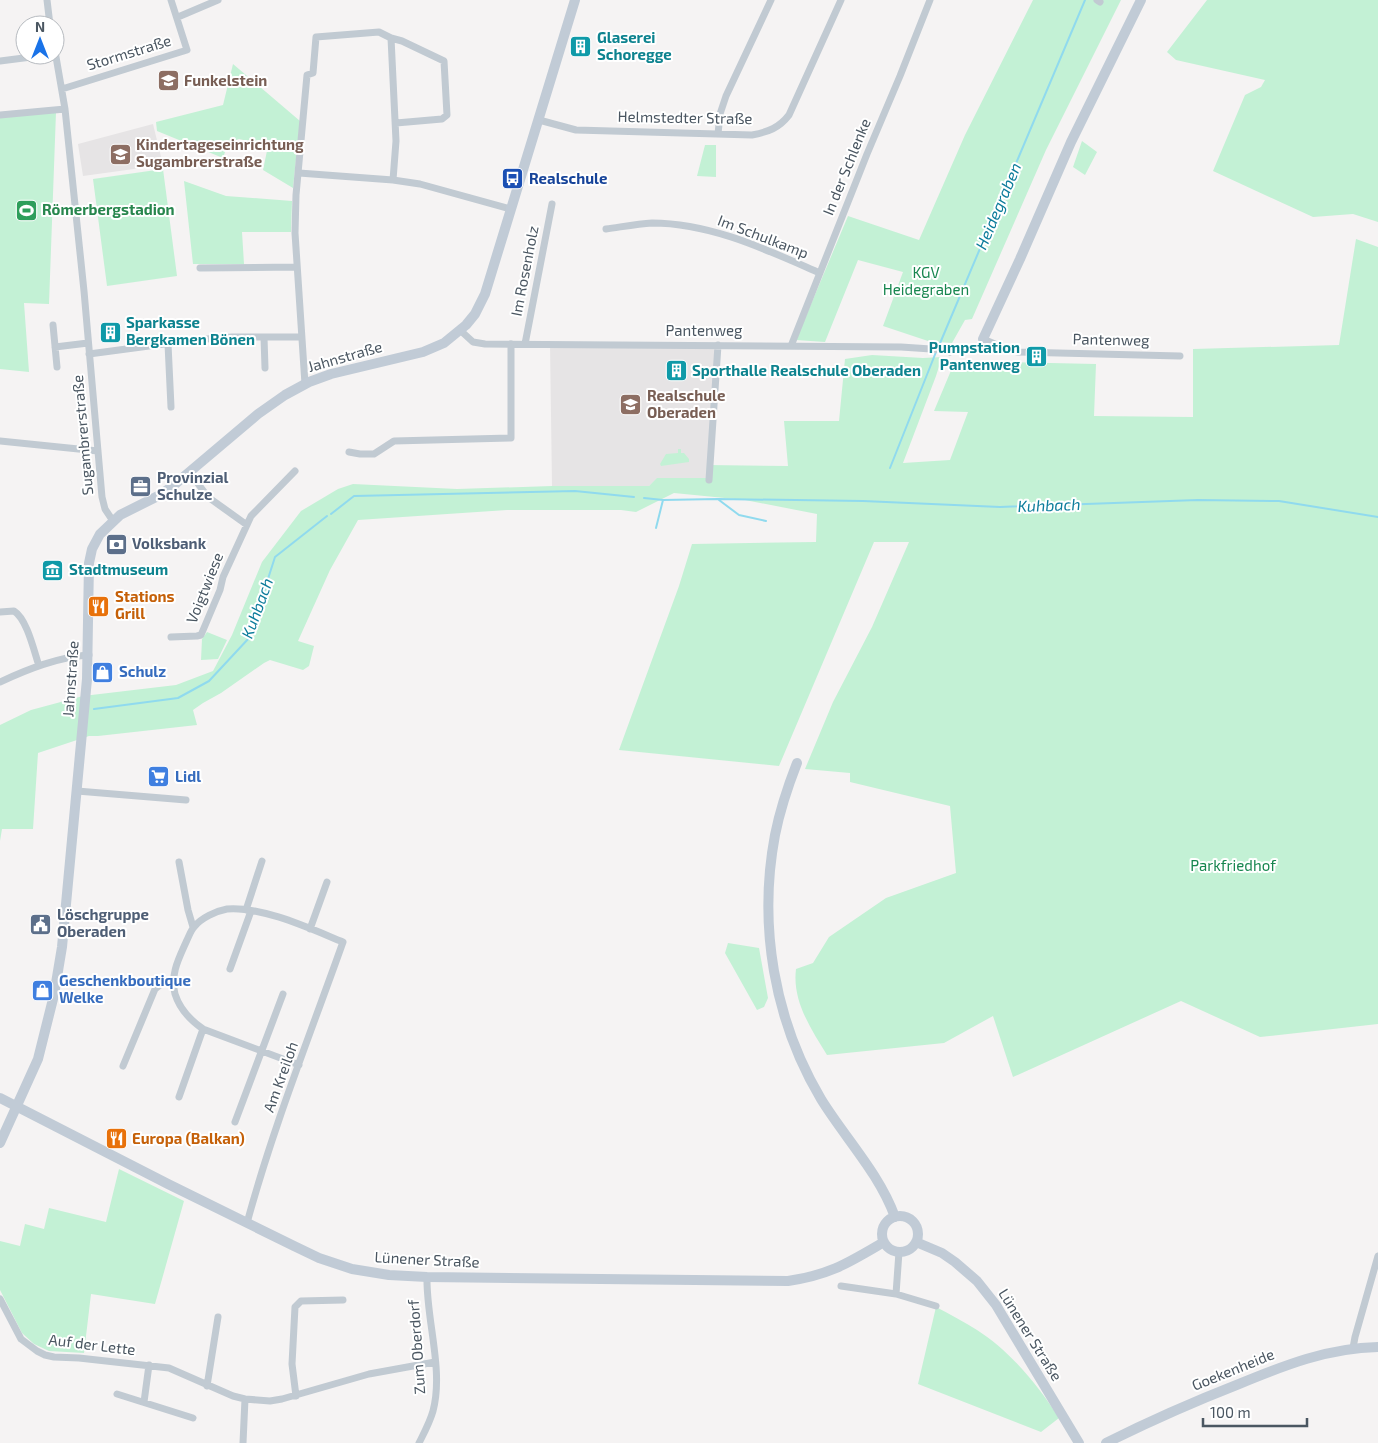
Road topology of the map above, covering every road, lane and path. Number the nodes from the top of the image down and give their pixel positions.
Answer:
1 (47, 0) edge
2 (171, 0) edge
3 (218, 0) edge
4 (575, 0) edge
5 (771, 0) edge
6 (841, 0) edge
7 (930, 0) edge
8 (1140, 0) edge
9 (49, 15) edge
10 (178, 17) junction
11 (391, 38) junction
12 (15, 59) edge
13 (0, 61) edge
14 (57, 65) edge
15 (62, 89) junction
16 (65, 108) junction
17 (0, 115) edge
18 (539, 120) junction
19 (396, 123) junction
20 (718, 134) junction
21 (299, 173) junction
22 (393, 180) junction
23 (552, 204) dead end
24 (510, 209) junction
25 (606, 229) dead end
26 (296, 267) junction
27 (200, 268) dead end
28 (820, 273) junction
29 (53, 325) dead end
30 (461, 331) junction
31 (264, 337) junction
32 (301, 337) junction
33 (983, 339) joint
34 (88, 343) junction
35 (168, 344) junction
36 (511, 344) junction
37 (525, 344) junction
38 (718, 345) junction
39 (791, 346) junction
40 (55, 347) junction
41 (947, 351) dead end
42 (89, 354) junction
43 (1180, 356) dead end
44 (57, 367) dead end
45 (265, 368) dead end
46 (305, 384) junction
47 (171, 407) dead end
48 (0, 441) edge
49 (98, 451) junction
50 (349, 452) dead end
51 (295, 471) dead end
52 (190, 472) junction
53 (709, 480) dead end
54 (112, 521) junction
55 (247, 525) junction
56 (0, 612) edge
57 (171, 637) dead end
58 (89, 655) junction
59 (39, 666) junction
60 (0, 682) edge
61 (797, 762) dead end
62 (77, 792) junction
63 (186, 800) dead end
64 (179, 862) dead end
65 (262, 862) dead end
66 (327, 882) dead end
67 (249, 910) junction
68 (194, 927) junction
69 (310, 929) junction
70 (230, 969) dead end
71 (173, 980) junction
72 (283, 994) dead end
73 (203, 1029) junction
74 (262, 1051) junction
75 (299, 1065) junction
76 (123, 1066) dead end
77 (179, 1097) dead end
78 (0, 1098) edge
79 (17, 1107) junction
80 (235, 1122) dead end
81 (0, 1143) edge
82 (895, 1217) junction
83 (247, 1223) junction
84 (884, 1242) junction
85 (916, 1242) junction
86 (899, 1252) junction
87 (1378, 1256) edge
88 (427, 1277) junction
89 (841, 1286) dead end
90 (896, 1294) junction
91 (0, 1299) edge
92 (342, 1300) dead end
93 (936, 1306) dead end
94 (218, 1317) dead end
95 (1378, 1347) edge
96 (1353, 1348) junction
97 (435, 1362) junction
98 (149, 1366) junction
99 (207, 1386) junction
100 (117, 1394) dead end
101 (296, 1396) junction
102 (245, 1399) junction
103 (144, 1402) junction
104 (193, 1418) dead end
105 (243, 1443) edge
106 (419, 1443) edge
107 (1079, 1443) edge
108 (1106, 1443) edge

1 - 9 street
2 - 10 street
3 - 10 street, Stormstraße
4 - 18 main road, Jahnstraße
5 - 20 street
6 - 20 street, Helmstedter Straße
7 - 28 street, In der Schlenke
8 - 33 main road
10 - 15 street, Stormstraße
11 - 19 street
11 - 19 street
11 - 21 street
12 - 13 street
14 - 15 street, Sugambrerstraße
15 - 16 street, Sugambrerstraße
16 - 17 street
16 - 34 street, Sugambrerstraße
18 - 20 street, Helmstedter Straße
18 - 24 main road, Jahnstraße
19 - 22 street
21 - 22 street
21 - 26 street
22 - 24 street
23 - 37 street, Im Rosenholz
24 - 30 main road, Jahnstraße
25 - 28 street, Im Schulkamp
26 - 27 street
26 - 32 street
28 - 39 street, In der Schlenke
29 - 40 street, Sugambrerstraße
30 - 36 street, Pantenweg
30 - 46 main road, Jahnstraße
31 - 32 street
31 - 35 street
31 - 45 street
32 - 46 street
33 - 43 street, Pantenweg
34 - 40 street
34 - 42 street, Sugambrerstraße
35 - 42 street
35 - 47 street
36 - 37 street, Pantenweg
36 - 50 street
37 - 38 street, Pantenweg
38 - 39 street, Pantenweg
38 - 53 street
39 - 41 street, Pantenweg
40 - 44 street, Sugambrerstraße
42 - 49 street, Sugambrerstraße
46 - 52 main road, Jahnstraße
48 - 49 street
49 - 54 street, Sugambrerstraße
51 - 55 street, Voigtwiese
52 - 54 main road, Jahnstraße
52 - 55 street
54 - 58 main road, Jahnstraße
55 - 57 street, Voigtwiese
56 - 59 street
58 - 59 street
58 - 62 main road, Jahnstraße
59 - 60 street
61 - 82 main road
62 - 63 street
62 - 79 main road, Jahnstraße
64 - 68 street
65 - 67 street
66 - 69 street
67 - 68 street
67 - 69 street
67 - 70 street
68 - 71 street
69 - 75 street, Am Kreiloh
71 - 73 street
71 - 76 street
72 - 74 street
73 - 74 street
73 - 77 street
74 - 75 street
74 - 80 street
75 - 83 street, Am Kreiloh
78 - 79 main road, Lünener Straße
79 - 81 main road, Jahnstraße
79 - 83 main road, Lünener Straße
82 - 84 main road
82 - 85 main road
83 - 88 main road, Lünener Straße
84 - 86 main road
84 - 88 main road, Lünener Straße
85 - 86 main road
85 - 107 main road, Lünener Straße
86 - 90 street
87 - 96 street
88 - 97 street, Zum Oberdorf
89 - 90 street
90 - 93 street
91 - 98 street, Auf der Lette
92 - 101 street
94 - 99 street
95 - 96 main road, Goekenheide
96 - 108 main road, Goekenheide
97 - 101 street, Auf der Lette
97 - 106 street, Zum Oberdorf
98 - 99 street, Auf der Lette
98 - 103 street, Auf der Lette
99 - 102 street, Auf der Lette
100 - 103 street
101 - 102 street, Auf der Lette
102 - 105 street
103 - 104 street

